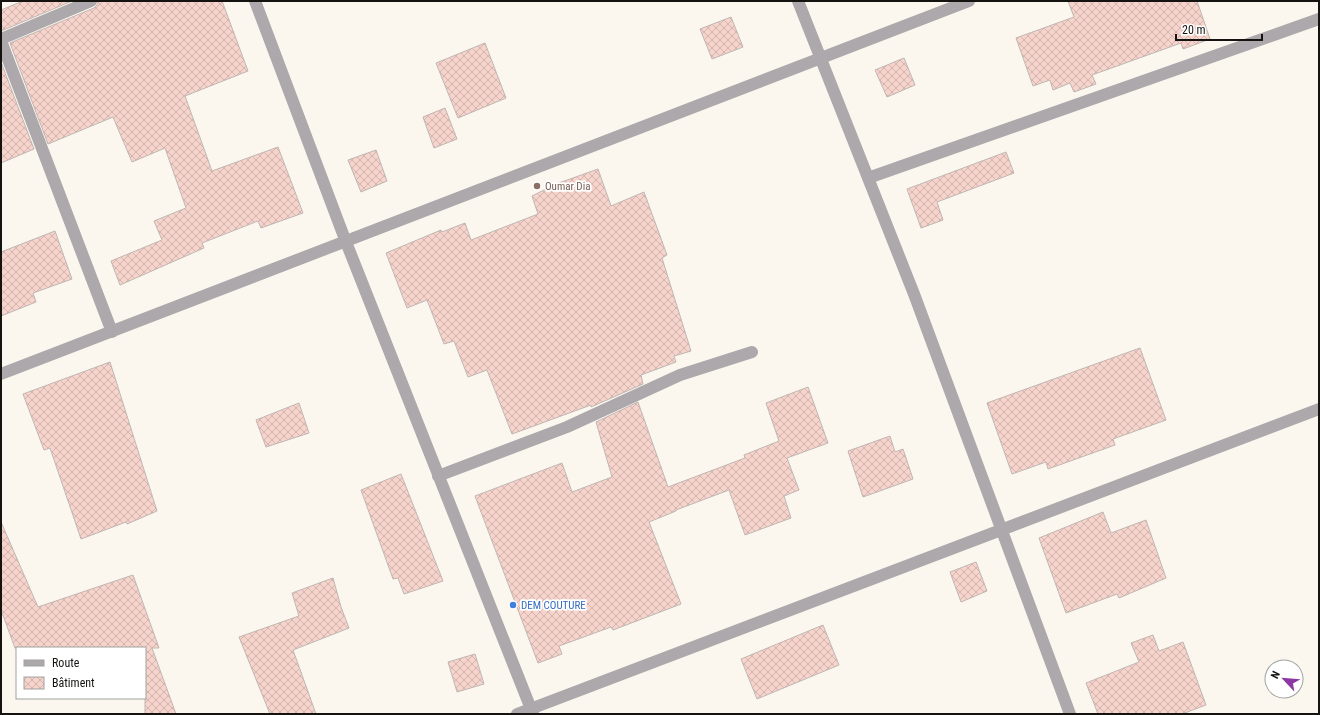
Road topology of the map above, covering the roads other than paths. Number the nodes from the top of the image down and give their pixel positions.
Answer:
1 (91, 1) edge
2 (255, 1) edge
3 (798, 1) edge
4 (969, 1) edge
5 (1319, 20) edge
6 (1, 40) edge
7 (820, 58) junction
8 (868, 178) junction
9 (346, 242) junction
10 (112, 332) junction
11 (752, 352) dead end
12 (1, 374) edge
13 (1319, 409) edge
14 (438, 476) junction
15 (1001, 530) junction
16 (532, 711) edge
17 (517, 714) edge
18 (1070, 714) edge

1 - 6 street
2 - 9 street
3 - 7 street
4 - 7 street
5 - 8 street
6 - 10 street
7 - 8 street
7 - 9 street
8 - 15 street
9 - 10 street
9 - 14 street
10 - 12 street
11 - 14 street
13 - 15 street
14 - 16 street
15 - 16 street
15 - 18 street
16 - 17 street

